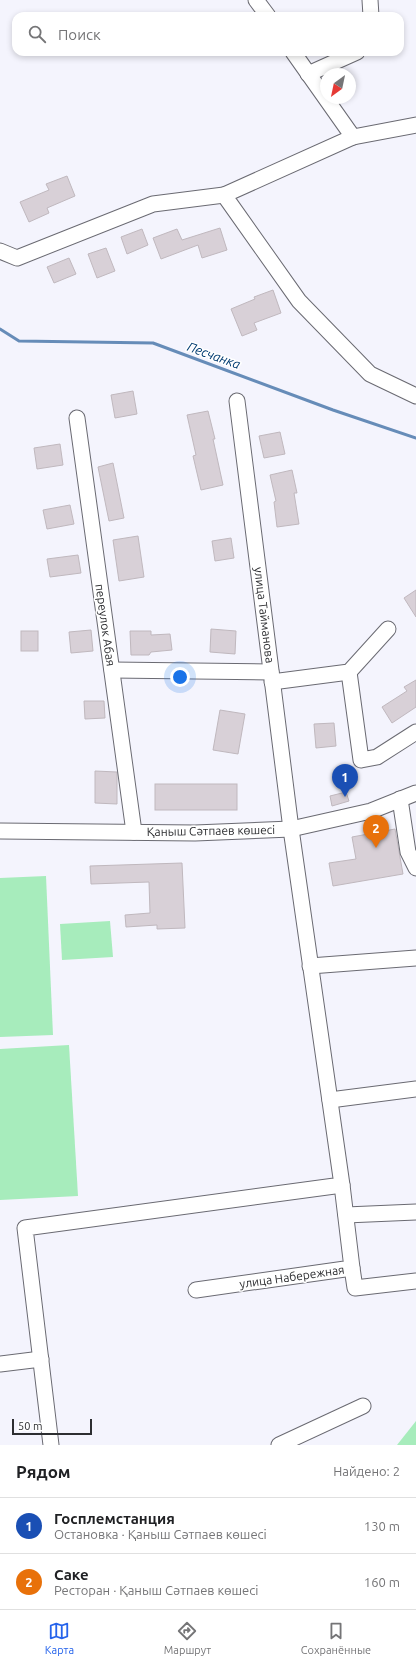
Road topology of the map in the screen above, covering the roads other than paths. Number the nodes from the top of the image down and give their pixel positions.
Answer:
1 (256, 0) edge
2 (370, 0) edge
3 (265, 12) edge
4 (371, 12) edge
5 (296, 56) edge
6 (348, 56) edge
7 (308, 74) junction
8 (416, 125) edge
9 (353, 137) junction
10 (224, 195) junction
11 (0, 251) edge
12 (17, 258) junction
13 (0, 260) edge
14 (416, 396) edge
15 (237, 401) dead end
16 (78, 418) dead end
17 (388, 629) dead end
18 (112, 670) junction
19 (349, 672) junction
20 (272, 677) junction
21 (416, 732) edge
22 (416, 792) edge
23 (400, 799) junction
24 (291, 829) junction
25 (0, 830) edge
26 (134, 832) junction
27 (416, 868) edge
28 (416, 958) edge
29 (310, 966) junction
30 (416, 1089) edge
31 (330, 1100) junction
32 (342, 1185) junction
33 (416, 1212) edge
34 (346, 1215) junction
35 (352, 1268) junction
36 (416, 1281) edge
37 (196, 1290) dead end
38 (40, 1359) junction
39 (0, 1364) edge
40 (363, 1406) dead end
41 (51, 1445) edge
42 (279, 1445) edge

1 - 3 street
2 - 4 street
5 - 7 street
6 - 7 street
7 - 9 street
8 - 9 street
9 - 10 street
10 - 12 street
10 - 14 street
11 - 12 street
12 - 13 street
15 - 20 street, улица Тайманова
16 - 18 street, переулок Абая
17 - 19 street
18 - 20 street
18 - 26 street, переулок Абая
19 - 20 street
19 - 21 street
20 - 24 street, улица Тайманова
22 - 23 street, Қаныш Сәтпаев көшесі
23 - 24 street, Қаныш Сәтпаев көшесі
23 - 27 street
24 - 26 street, Қаныш Сәтпаев көшесі
24 - 29 street, улица Тайманова
25 - 26 street, Қаныш Сәтпаев көшесі
28 - 29 street
29 - 31 street, улица Набережная
30 - 31 street
31 - 32 street, улица Набережная
32 - 34 street, улица Набережная
32 - 38 street
33 - 34 street
34 - 35 street, улица Набережная
35 - 36 street
35 - 37 street, улица Набережная
38 - 39 street
38 - 41 street
40 - 42 street

